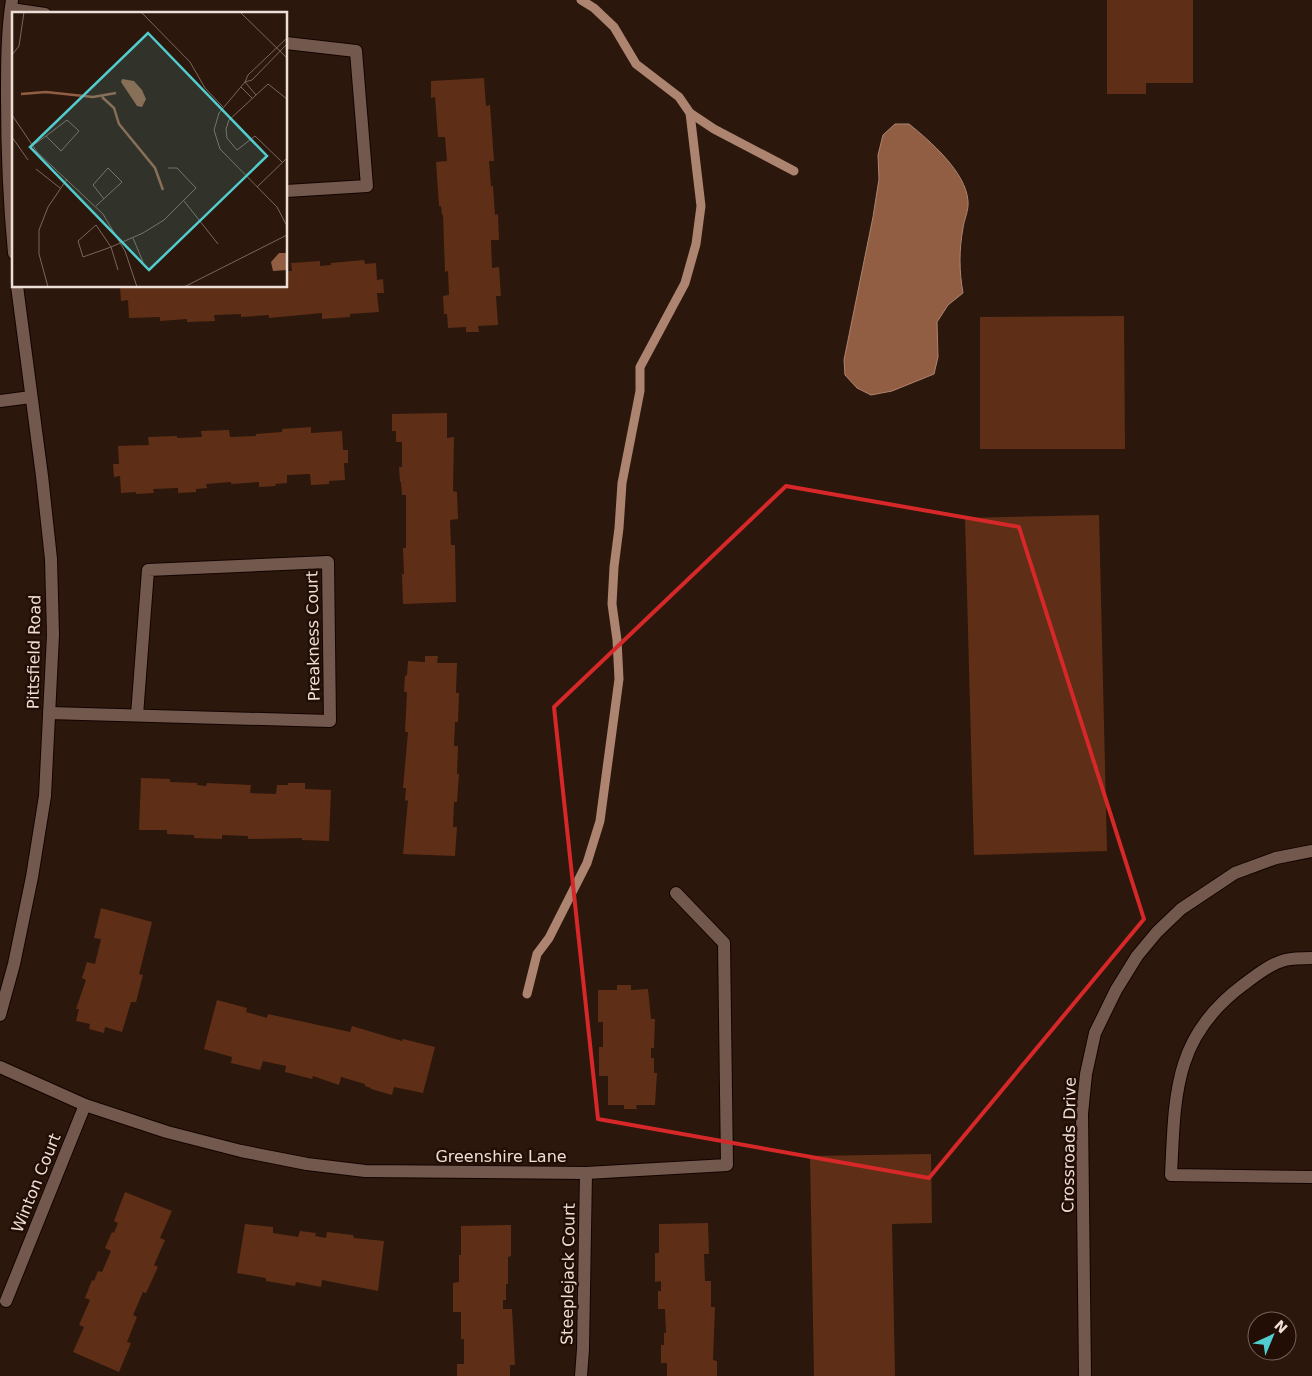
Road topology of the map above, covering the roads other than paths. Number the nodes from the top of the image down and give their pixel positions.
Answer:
1 (11, 4) edge
2 (38, 12) edge
3 (288, 43) edge
4 (288, 191) edge
5 (12, 231) edge
6 (17, 288) edge
7 (31, 397) junction
8 (0, 401) edge
9 (49, 713) junction
10 (137, 715) junction
11 (1312, 851) edge
12 (676, 893) dead end
13 (1312, 958) edge
14 (0, 1015) edge
15 (0, 1067) edge
16 (85, 1104) junction
17 (586, 1173) junction
18 (1312, 1177) edge
19 (6, 1301) dead end
20 (581, 1376) edge
21 (1085, 1376) edge

1 - 2 street
1 - 5 street
3 - 4 street
6 - 7 street, Pittsfield Road
7 - 8 street
7 - 9 street, Pittsfield Road
9 - 10 street, Preakness Court
9 - 14 street, Pittsfield Road
10 - 10 street, Preakness Court
11 - 21 street, Crossroads Drive
12 - 17 street, Greenshire Lane
13 - 18 street
15 - 16 street, Greenshire Lane
16 - 17 street, Greenshire Lane
16 - 19 street, Winton Court
17 - 20 street, Steeplejack Court

